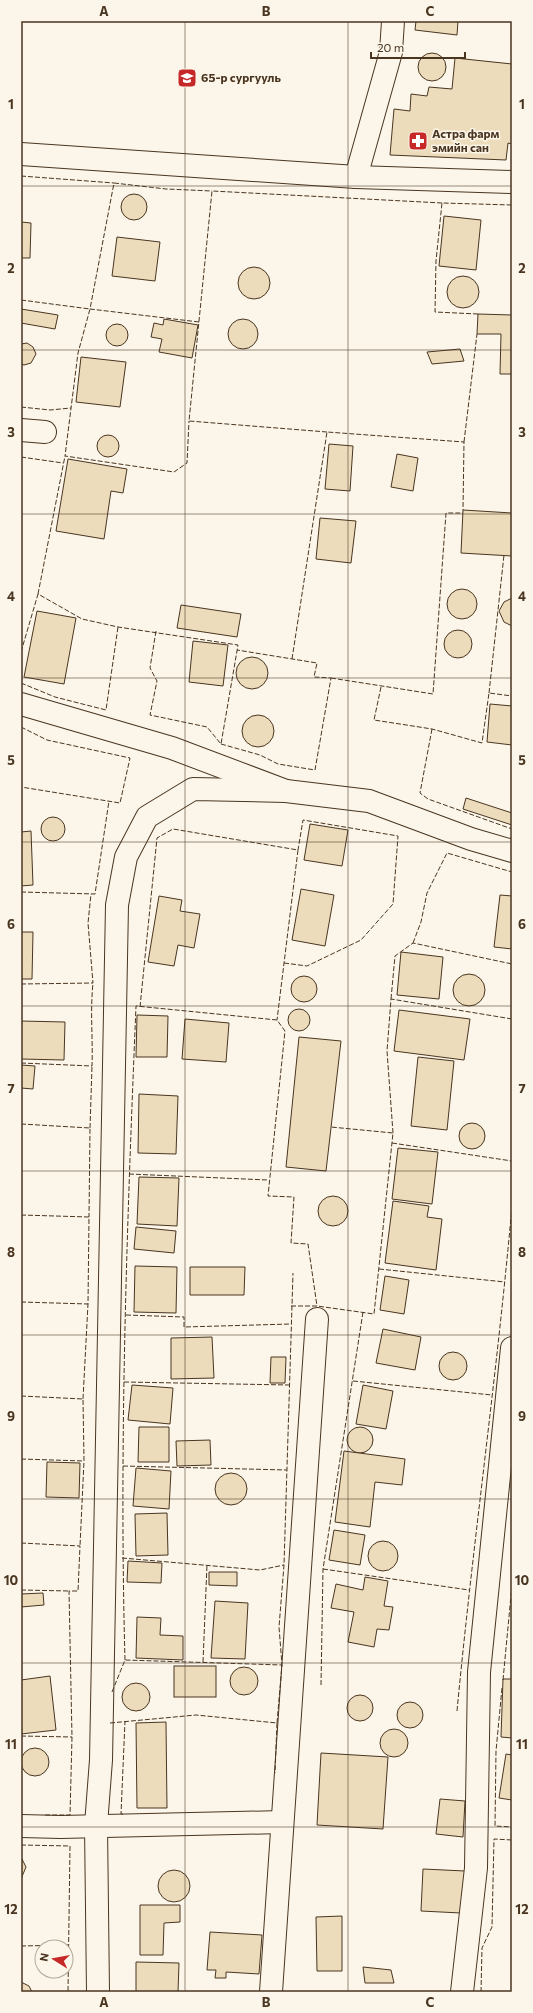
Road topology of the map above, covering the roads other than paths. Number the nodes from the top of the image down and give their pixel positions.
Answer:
1 (393, 21) edge
2 (21, 154) edge
3 (356, 177) junction
4 (512, 182) edge
5 (21, 430) edge
6 (45, 432) dead end
7 (21, 704) edge
8 (286, 791) junction
9 (512, 851) edge
10 (317, 1319) dead end
11 (512, 1348) edge
12 (282, 1822) junction
13 (96, 1825) junction
14 (21, 1826) edge
15 (98, 1992) edge
16 (271, 1992) edge
17 (462, 1992) edge

1 - 3 street
2 - 3 street
3 - 4 street
5 - 6 street
7 - 8 street
8 - 9 street
8 - 13 street
10 - 12 street
11 - 17 street
12 - 13 street
12 - 16 street
13 - 14 street
13 - 15 street

